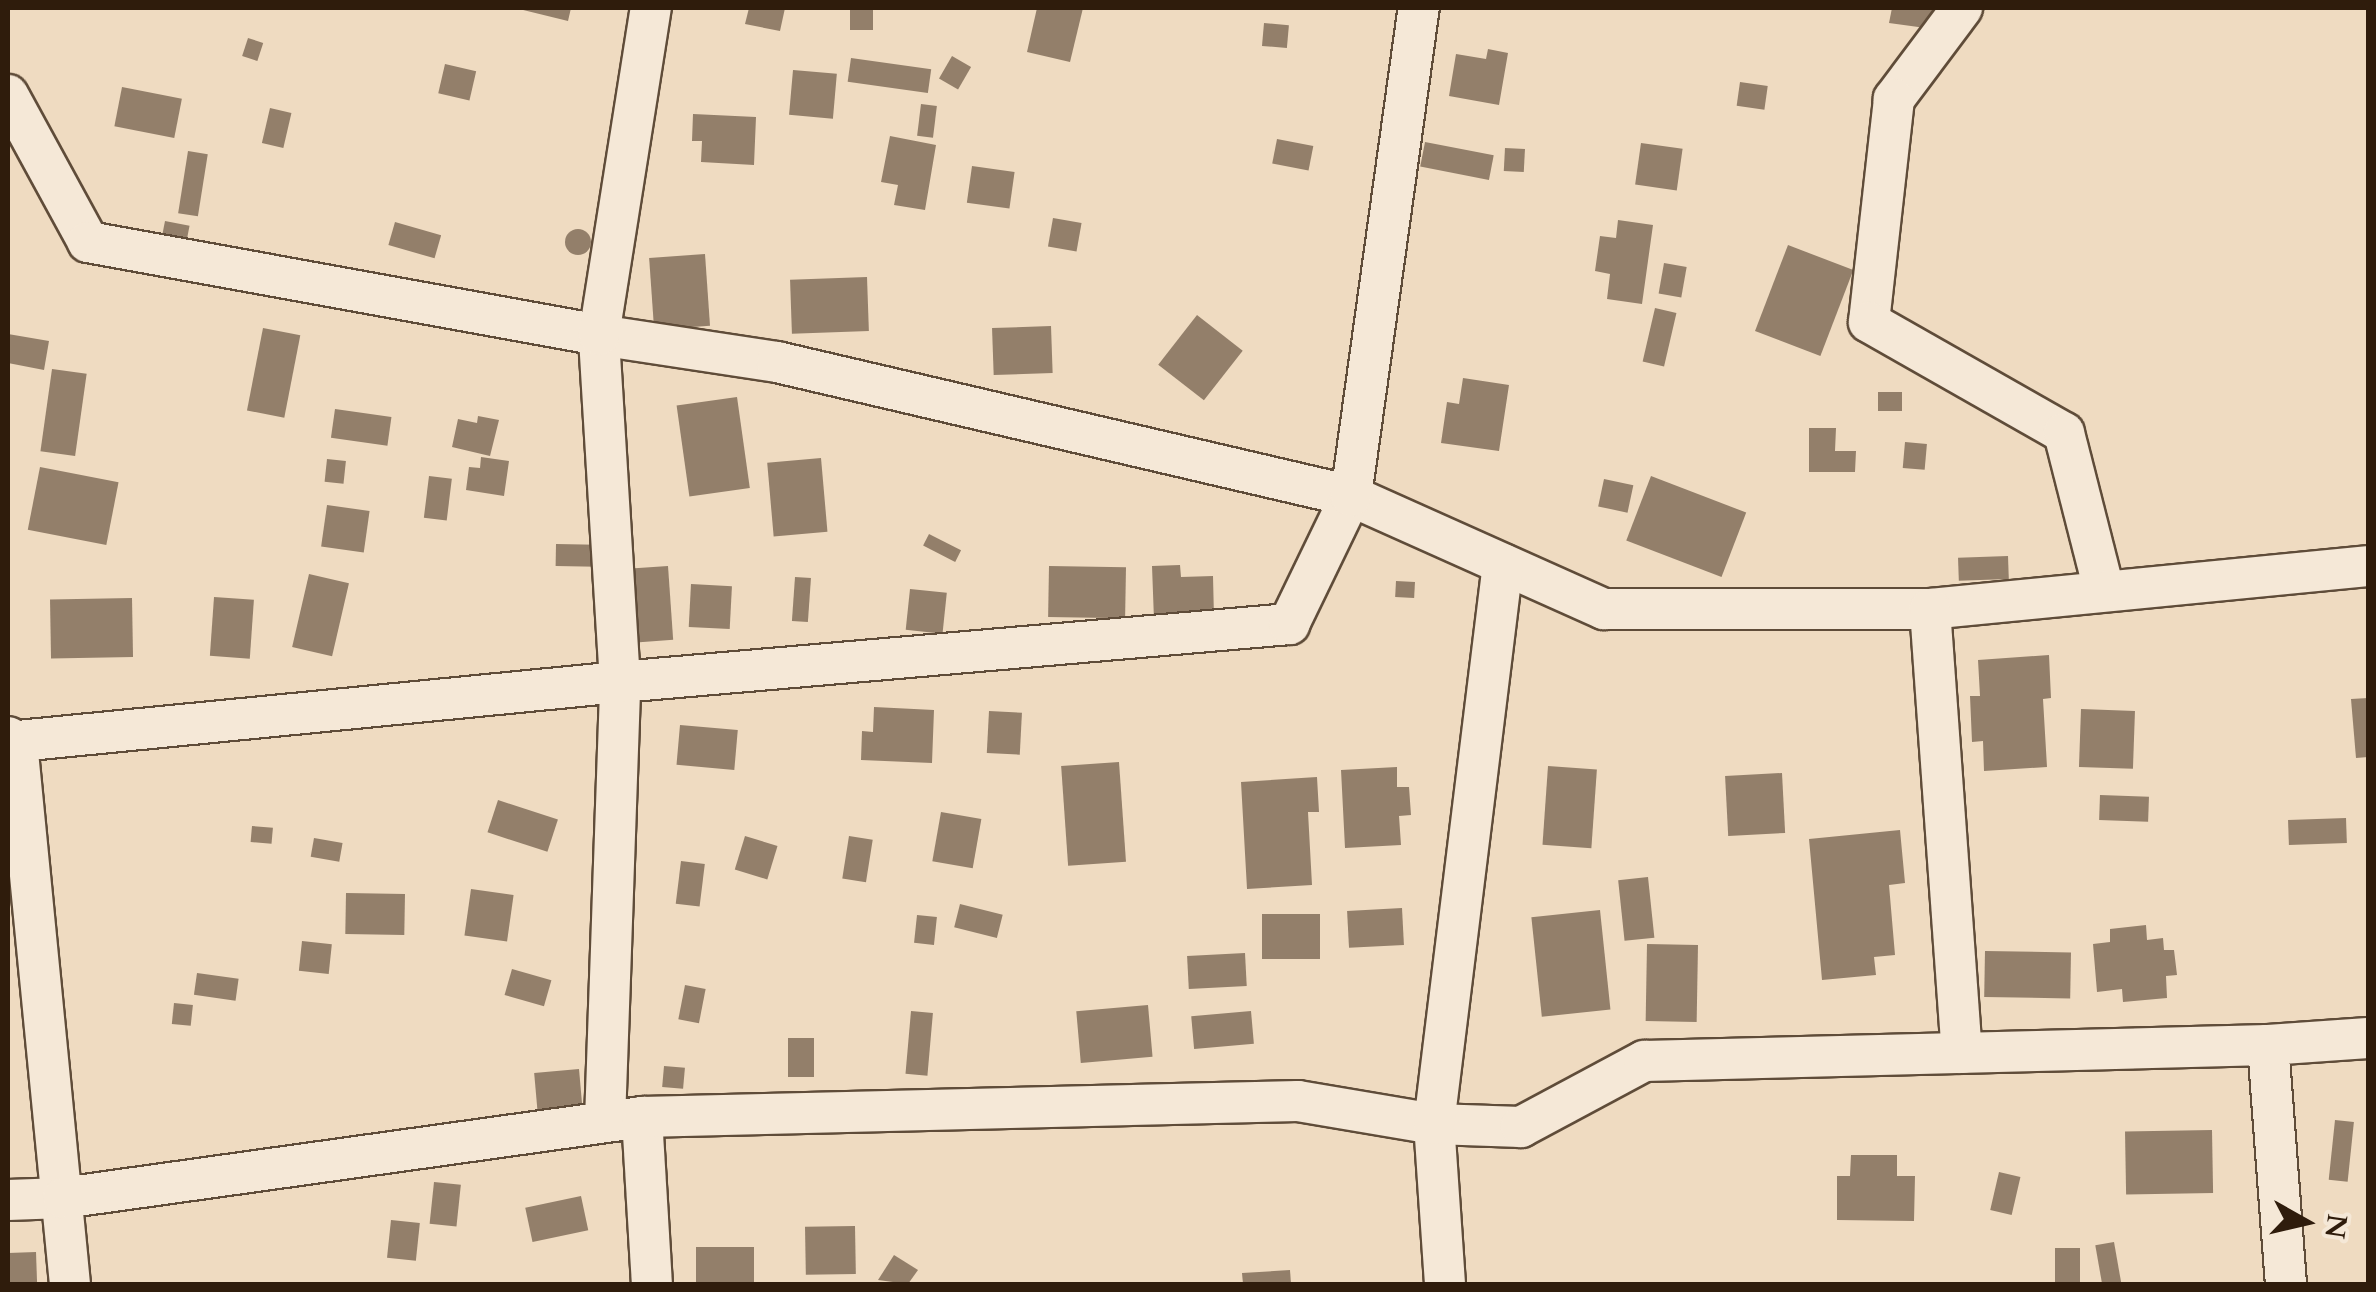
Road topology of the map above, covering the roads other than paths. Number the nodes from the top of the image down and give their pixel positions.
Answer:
1 (652, 8) edge
2 (1419, 8) edge
3 (1962, 8) edge
4 (8, 96) edge
5 (599, 335) junction
6 (1351, 496) junction
7 (1503, 564) junction
8 (2368, 566) edge
9 (2104, 590) junction
10 (1930, 609) junction
11 (620, 682) junction
12 (11, 740) edge
13 (2368, 1038) edge
14 (2268, 1045) junction
15 (1962, 1053) junction
16 (624, 1119) junction
17 (1434, 1124) junction
18 (63, 1198) junction
19 (8, 1200) edge
20 (70, 1284) edge
21 (652, 1284) edge
22 (1446, 1284) edge
23 (2286, 1284) edge

1 - 5 street
2 - 6 street
3 - 9 street
4 - 5 street
5 - 6 street
5 - 11 street
6 - 7 street
6 - 11 street
7 - 10 street
7 - 17 street
8 - 9 street
9 - 10 street
10 - 15 street
11 - 12 street
11 - 16 street
12 - 18 street
13 - 14 street
14 - 15 street
14 - 23 street
15 - 17 street
16 - 17 street
16 - 18 street
16 - 21 street
17 - 22 street
18 - 19 street
18 - 20 street

